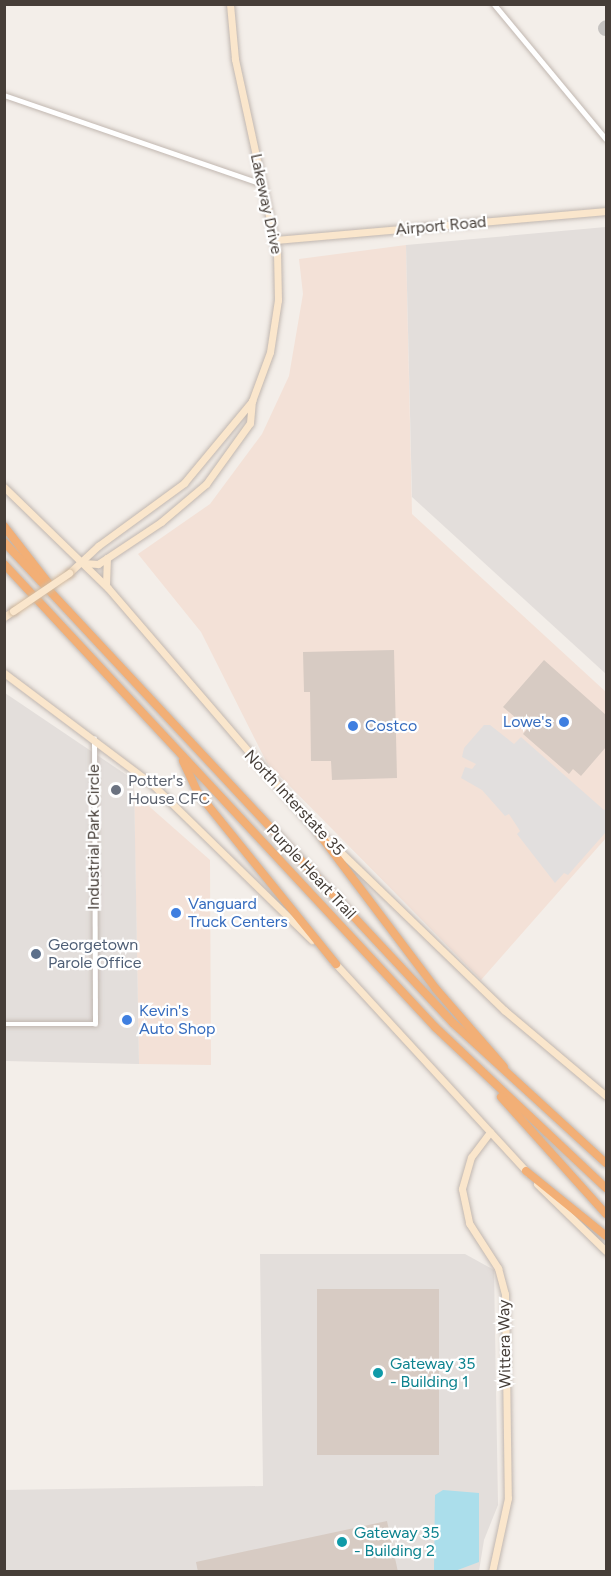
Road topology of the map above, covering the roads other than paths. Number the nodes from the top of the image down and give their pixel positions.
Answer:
1 (230, 4) edge
2 (494, 4) edge
3 (4, 95) edge
4 (606, 139) edge
5 (263, 184) junction
6 (606, 211) edge
7 (276, 240) junction
8 (252, 401) junction
9 (4, 487) edge
10 (4, 526) edge
11 (4, 542) edge
12 (107, 558) junction
13 (83, 563) junction
14 (4, 564) edge
15 (108, 588) junction
16 (70, 613) junction
17 (4, 616) edge
18 (4, 673) edge
19 (94, 740) junction
20 (178, 753) junction
21 (317, 831) junction
22 (336, 964) junction
23 (4, 1024) edge
24 (478, 1069) junction
25 (527, 1092) junction
26 (606, 1093) edge
27 (490, 1132) junction
28 (606, 1164) edge
29 (526, 1171) junction
30 (606, 1188) edge
31 (606, 1214) edge
32 (606, 1236) edge
33 (606, 1251) edge
34 (492, 1572) edge

1 - 5 main road, Lakeway Drive
2 - 4 street
3 - 5 street
5 - 7 main road, Lakeway Drive
6 - 7 main road, Airport Road
7 - 8 main road, Lakeway Drive
8 - 12 main road, Lakeway Drive
8 - 13 main road, Lakeway Drive
9 - 13 main road, North Interstate 35
10 - 16 highway
11 - 16 highway, Purple Heart Trail
12 - 13 main road, Lakeway Drive
12 - 15 main road
13 - 15 main road, North Interstate 35
13 - 17 main road, Lakeway Drive, bridge
14 - 20 highway, Purple Heart Trail
15 - 21 main road, North Interstate 35
16 - 25 highway, Purple Heart Trail
18 - 19 main road
19 - 22 main road
19 - 23 street, Industrial Park Circle
20 - 22 highway
20 - 24 highway, Purple Heart Trail
21 - 25 highway
21 - 26 main road, North Interstate 35
22 - 27 main road
24 - 30 highway, Purple Heart Trail
24 - 31 highway
25 - 28 highway, Purple Heart Trail
27 - 29 main road
27 - 34 main road, Wittera Way
29 - 32 highway
29 - 33 main road

